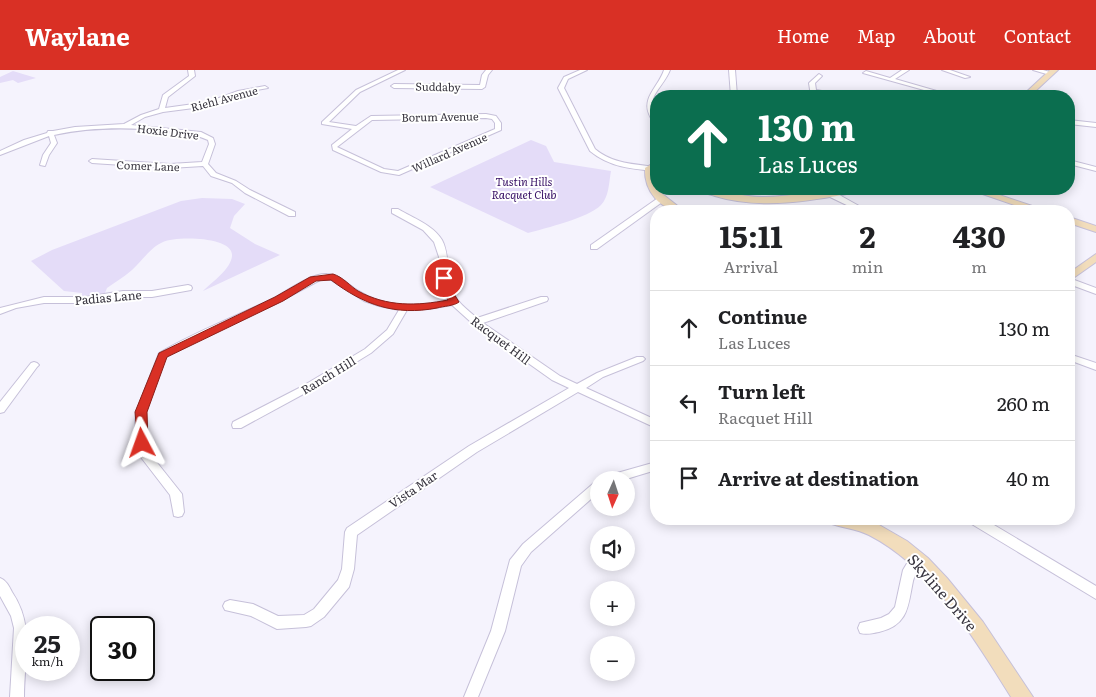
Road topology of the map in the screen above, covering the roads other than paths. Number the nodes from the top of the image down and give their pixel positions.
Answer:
1 (192, 70) edge
2 (402, 70) edge
3 (489, 70) edge
4 (584, 70) edge
5 (667, 70) edge
6 (732, 70) edge
7 (906, 70) edge
8 (945, 70) edge
9 (1036, 70) edge
10 (1052, 72) edge
11 (866, 73) dead end
12 (820, 76) dead end
13 (967, 77) dead end
14 (892, 79) junction
15 (394, 86) dead end
16 (265, 88) dead end
17 (657, 90) edge
18 (734, 90) edge
19 (813, 90) edge
20 (930, 90) edge
21 (1032, 90) edge
22 (162, 110) junction
23 (1075, 123) edge
24 (1096, 125) edge
25 (126, 126) junction
26 (355, 128) junction
27 (498, 130) joint
28 (50, 132) junction
29 (0, 153) edge
30 (92, 160) dead end
31 (205, 164) junction
32 (1075, 164) edge
33 (43, 165) dead end
34 (650, 168) edge
35 (1096, 169) edge
36 (658, 195) edge
37 (721, 195) edge
38 (824, 195) edge
39 (833, 195) edge
40 (992, 195) edge
41 (661, 200) junction
42 (654, 205) edge
43 (669, 205) edge
44 (852, 205) edge
45 (1023, 205) edge
46 (650, 208) edge
47 (395, 211) dead end
48 (292, 214) dead end
49 (1075, 222) edge
50 (1096, 229) edge
51 (594, 246) dead end
52 (1096, 257) edge
53 (1075, 273) edge
54 (1075, 283) edge
55 (188, 288) dead end
56 (1096, 291) edge
57 (544, 299) dead end
58 (454, 302) junction
59 (404, 308) junction
60 (0, 311) edge
61 (476, 322) junction
62 (1075, 358) edge
63 (640, 359) dead end
64 (34, 365) dead end
65 (1096, 367) edge
66 (578, 389) junction
67 (0, 409) edge
68 (650, 421) edge
69 (237, 425) dead end
70 (650, 468) edge
71 (635, 472) edge
72 (590, 493) edge
73 (178, 512) dead end
74 (858, 525) edge
75 (984, 525) edge
76 (916, 559) junction
77 (0, 584) edge
78 (1096, 593) edge
79 (230, 606) dead end
80 (865, 628) dead end
81 (17, 697) edge
82 (471, 697) edge
83 (1023, 697) edge

1 - 22 street
2 - 26 street
3 - 15 street, Suddaby
4 - 34 street
5 - 17 street
6 - 18 street
7 - 14 street
8 - 13 street
9 - 10 street
10 - 21 street
11 - 14 street
12 - 19 street
14 - 20 street
16 - 22 street, Riehl Avenue
22 - 25 street, Riehl Avenue
23 - 24 street
25 - 28 street, Hoxie Drive
25 - 31 street, Hoxie Drive
26 - 27 street, Borum Avenue
26 - 27 street, Willard Avenue
28 - 29 street, Hoxie Drive
28 - 33 street
30 - 31 street, Comer Lane
31 - 48 street
32 - 35 street
36 - 41 street
37 - 38 street
39 - 44 street
40 - 45 street
41 - 42 street
41 - 43 street
46 - 51 street
47 - 58 street, Racquet Hill
49 - 50 street
52 - 53 street
54 - 56 street
55 - 60 street, Padias Lane
57 - 61 street
58 - 59 street
58 - 61 street, Racquet Hill
59 - 69 street, Ranch Hill
59 - 73 street
61 - 66 street, Racquet Hill
62 - 65 street
63 - 66 street, Vista Mar
64 - 67 street
66 - 68 street, Racquet Hill
66 - 79 street, Vista Mar
70 - 71 street
72 - 82 street
74 - 76 street, Skyline Drive
75 - 78 street
76 - 80 street
76 - 83 street, Skyline Drive
77 - 81 street

